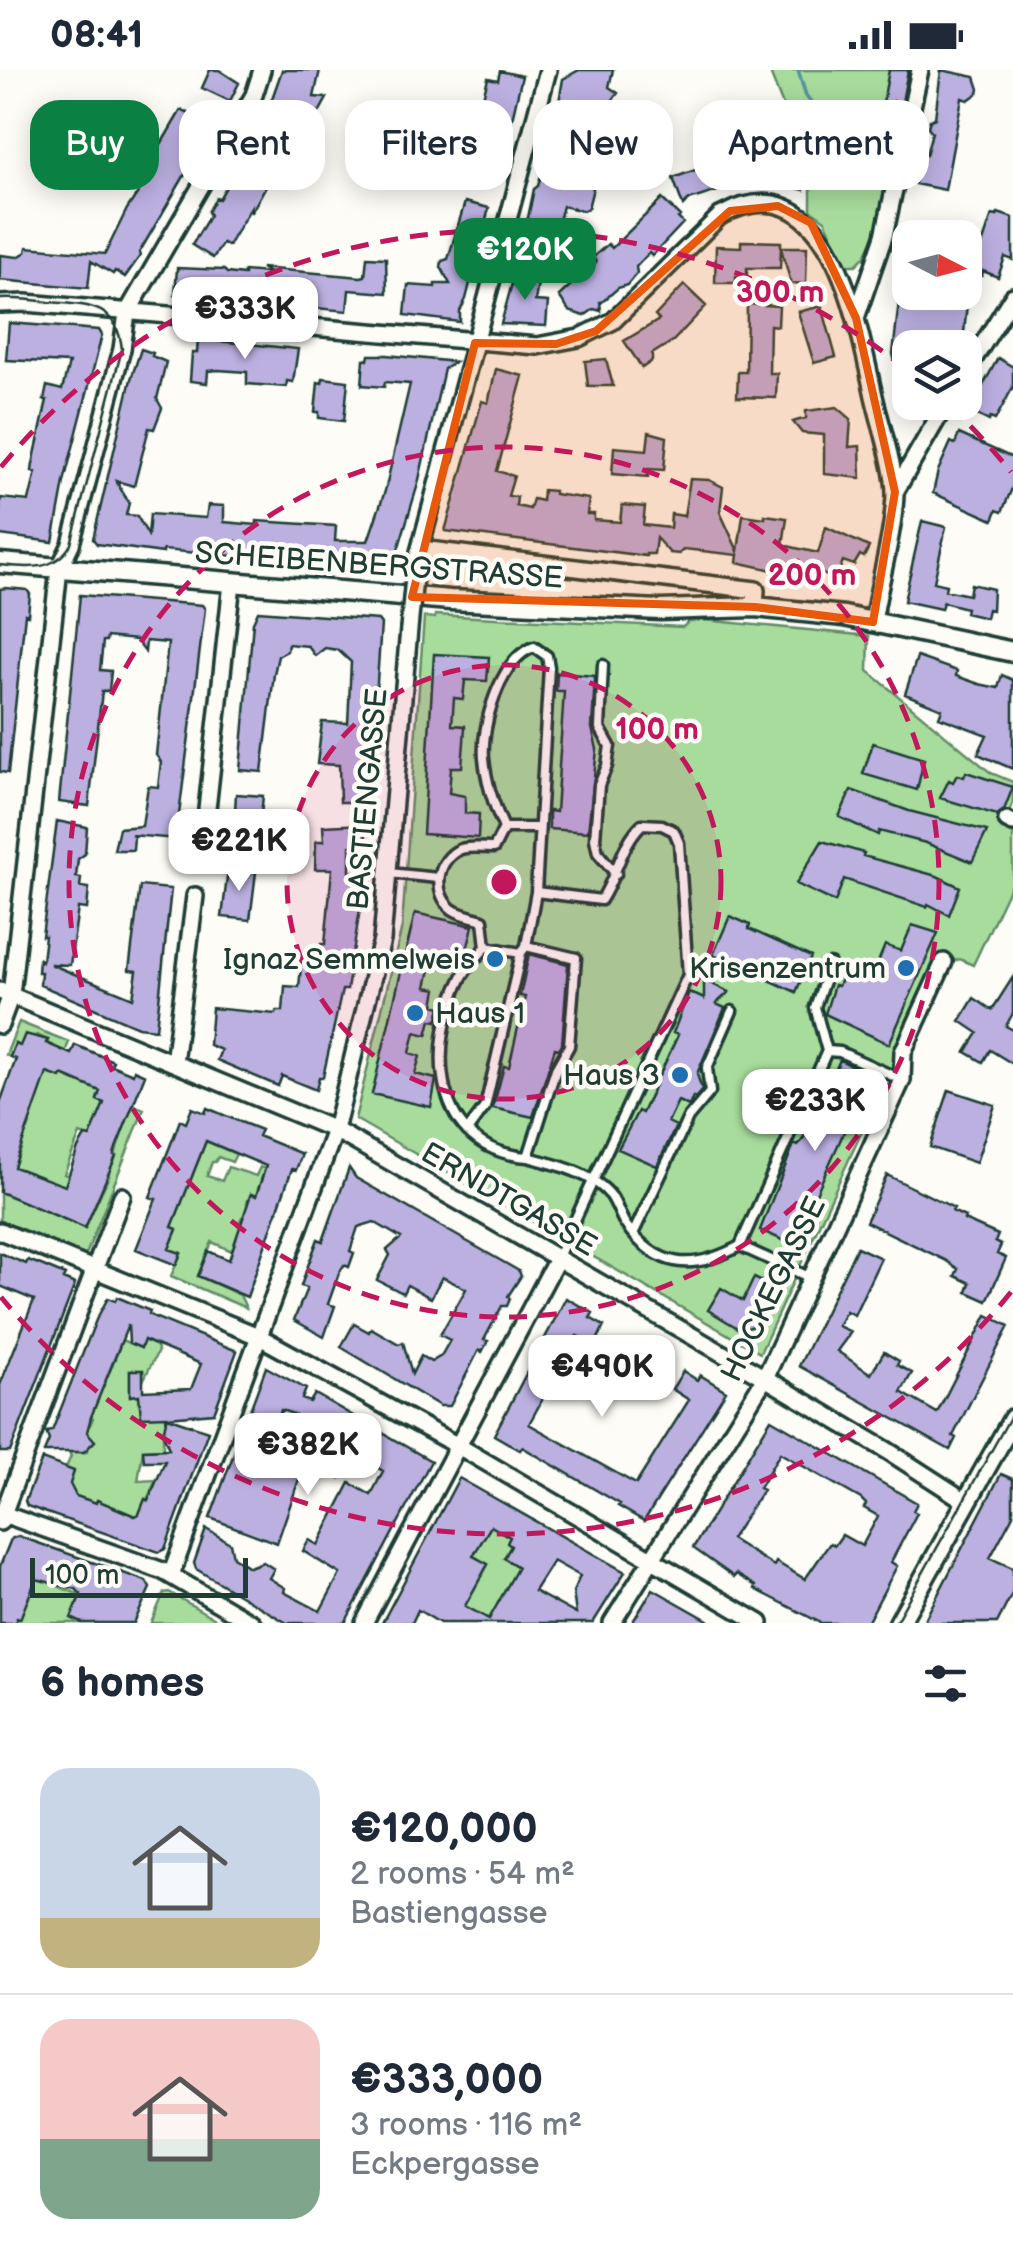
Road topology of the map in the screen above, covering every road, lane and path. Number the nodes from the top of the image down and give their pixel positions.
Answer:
1 (262, 70) edge
2 (548, 70) edge
3 (920, 70) edge
4 (1013, 296) edge
5 (0, 304) edge
6 (127, 312) junction
7 (856, 318) junction
8 (475, 343) junction
9 (982, 346) edge
10 (937, 420) edge
11 (895, 492) junction
12 (421, 549) junction
13 (0, 563) edge
14 (59, 568) junction
15 (232, 583) junction
16 (756, 607) junction
17 (873, 622) junction
18 (1013, 652) edge
19 (603, 665) dead end
20 (207, 809) dead end
21 (504, 828) junction
22 (539, 828) junction
23 (389, 873) junction
24 (616, 874) junction
25 (438, 878) junction
26 (536, 892) junction
27 (195, 896) dead end
28 (486, 947) junction
29 (523, 949) junction
30 (944, 962) dead end
31 (830, 964) dead end
32 (6, 993) edge
33 (732, 1011) dead end
34 (0, 1025) edge
35 (827, 1051) junction
36 (174, 1063) junction
37 (902, 1080) junction
38 (335, 1130) junction
39 (467, 1130) junction
40 (528, 1157) junction
41 (592, 1182) junction
42 (122, 1196) dead end
43 (0, 1231) edge
44 (634, 1234) junction
45 (740, 1246) junction
46 (557, 1259) junction
47 (96, 1271) junction
48 (811, 1278) junction
49 (258, 1336) junction
50 (765, 1378) junction
51 (1013, 1419) edge
52 (460, 1447) junction
53 (966, 1502) junction
54 (1, 1516) edge
55 (652, 1559) junction
56 (172, 1575) junction
57 (252, 1623) edge
58 (364, 1623) edge
59 (612, 1623) edge
60 (760, 1623) edge
61 (899, 1623) edge

1 - 6 street
2 - 8 street, BASTIENGASSE
3 - 7 street
4 - 9 street
5 - 6 street
6 - 8 street
6 - 14 street
7 - 8 street
7 - 11 street
8 - 12 street, BASTIENGASSE
10 - 11 street
11 - 17 street
12 - 16 street, SCHEIBENBERGSTRASSE
12 - 23 street, BASTIENGASSE, bridge
13 - 14 street, SCHEIBENBERGSTRASSE
14 - 15 street, SCHEIBENBERGSTRASSE
14 - 32 street
15 - 16 street, SCHEIBENBERGSTRASSE
15 - 20 street
16 - 17 street, SCHEIBENBERGSTRASSE
17 - 18 street, SCHEIBENBERGSTRASSE
19 - 24 lane
21 - 22 lane
21 - 22 lane
21 - 25 lane
22 - 26 lane
23 - 25 lane
23 - 38 street, BASTIENGASSE
24 - 26 lane
24 - 41 lane
25 - 28 lane
26 - 29 lane
27 - 36 street
28 - 29 lane
28 - 39 lane
29 - 39 lane
29 - 40 lane
30 - 37 street, HOCKEGASSE
31 - 35 lane
32 - 34 street
32 - 36 street, ERNDTGASSE
33 - 44 lane
35 - 37 lane
35 - 45 lane
36 - 38 street, ERNDTGASSE
37 - 48 street, HOCKEGASSE
38 - 46 street, ERNDTGASSE
38 - 49 street, BASTIENGASSE
39 - 40 lane
40 - 41 lane
41 - 44 lane
41 - 46 lane
42 - 47 street
43 - 47 street
44 - 45 lane
45 - 48 lane
46 - 50 street, ERNDTGASSE
46 - 52 street
47 - 49 street
47 - 54 street
48 - 50 street, HOCKEGASSE
49 - 52 street
49 - 56 street, BASTIENGASSE
50 - 53 street, ERNDTGASSE
50 - 55 street, HOCKEGASSE
51 - 53 street
52 - 55 street
52 - 58 street
53 - 61 street
54 - 56 street
55 - 59 street, HOCKEGASSE
55 - 60 street
56 - 57 street

